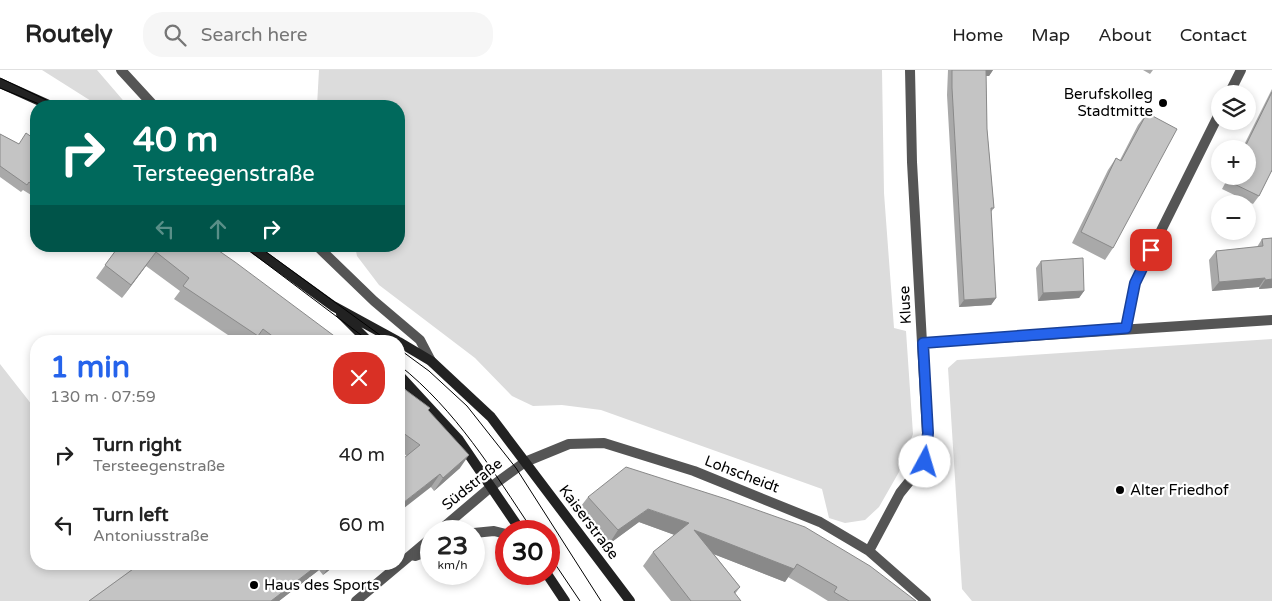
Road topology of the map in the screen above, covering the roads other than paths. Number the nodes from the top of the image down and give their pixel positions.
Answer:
1 (121, 70) edge
2 (910, 70) edge
3 (1241, 70) edge
4 (0, 83) edge
5 (1234, 85) edge
6 (38, 100) edge
7 (148, 100) edge
8 (1211, 130) edge
9 (258, 252) edge
10 (323, 252) edge
11 (333, 306) junction
12 (1272, 320) edge
13 (1126, 328) junction
14 (362, 335) edge
15 (385, 335) edge
16 (923, 343) junction
17 (405, 346) edge
18 (432, 361) junction
19 (405, 382) edge
20 (524, 462) junction
21 (492, 486) junction
22 (452, 520) edge
23 (514, 520) edge
24 (420, 548) edge
25 (869, 551) junction
26 (420, 554) edge
27 (410, 558) junction
28 (405, 562) edge
29 (395, 570) edge
30 (554, 585) edge
31 (356, 601) edge
32 (565, 601) edge
33 (630, 601) edge
34 (926, 601) edge

1 - 7 street
2 - 16 street, Kluse
3 - 5 street
4 - 6 main road
8 - 13 street
9 - 11 main road
10 - 18 street
11 - 14 main road
11 - 15 main road, Kaiserstraße
12 - 13 street
13 - 16 street
16 - 25 street, Kluse
17 - 18 main road, Kaiserstraße
18 - 20 main road, Kaiserstraße
19 - 21 main road
20 - 21 street, Südstraße
20 - 25 street, Lohscheidt
20 - 33 main road, Kaiserstraße
21 - 22 street, Südstraße
21 - 23 main road
24 - 27 street
25 - 34 street, Lohscheidt
26 - 27 street
27 - 28 street
29 - 31 street
30 - 32 main road

